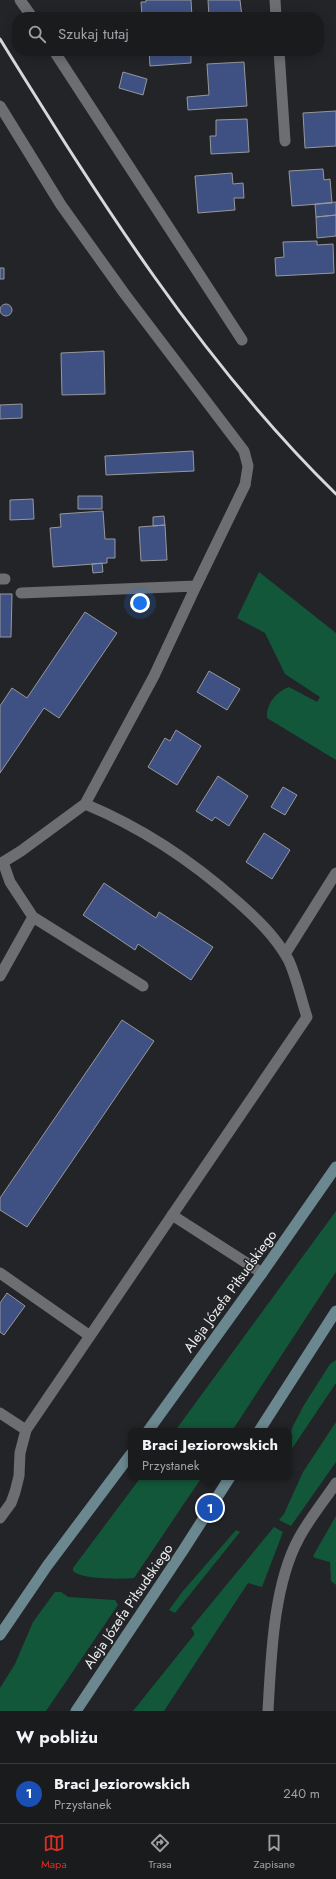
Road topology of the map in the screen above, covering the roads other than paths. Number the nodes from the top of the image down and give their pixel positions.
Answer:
1 (20, 0) edge
2 (275, 0) edge
3 (28, 12) edge
4 (276, 12) edge
5 (57, 56) edge
6 (279, 56) edge
7 (0, 106) edge
8 (285, 141) dead end
9 (242, 340) dead end
10 (196, 586) junction
11 (21, 593) dead end
12 (85, 804) junction
13 (2, 863) edge
14 (336, 873) edge
15 (33, 917) junction
16 (285, 954) junction
17 (0, 976) edge
18 (143, 986) dead end
19 (336, 1168) edge
20 (172, 1215) junction
21 (0, 1273) edge
22 (262, 1274) junction
23 (335, 1313) edge
24 (90, 1336) junction
25 (0, 1413) edge
26 (150, 1428) edge
27 (261, 1428) edge
28 (26, 1430) junction
29 (128, 1458) edge
30 (228, 1480) edge
31 (336, 1483) edge
32 (0, 1518) edge
33 (0, 1634) edge
34 (76, 1711) edge
35 (268, 1711) edge

1 - 3 street
2 - 4 street
5 - 9 street
6 - 8 street
7 - 10 street
10 - 11 street
10 - 12 street
12 - 13 street
12 - 16 street
13 - 15 street
14 - 16 street
15 - 17 street
15 - 18 street
16 - 20 street
19 - 22 main road, Aleja Józefa Piłsudskiego
20 - 22 street
20 - 24 street
21 - 24 street
22 - 26 main road, Aleja Józefa Piłsudskiego
23 - 27 main road
24 - 28 street
25 - 28 street
28 - 32 street
29 - 33 main road
30 - 34 main road, Aleja Józefa Piłsudskiego
31 - 35 street

